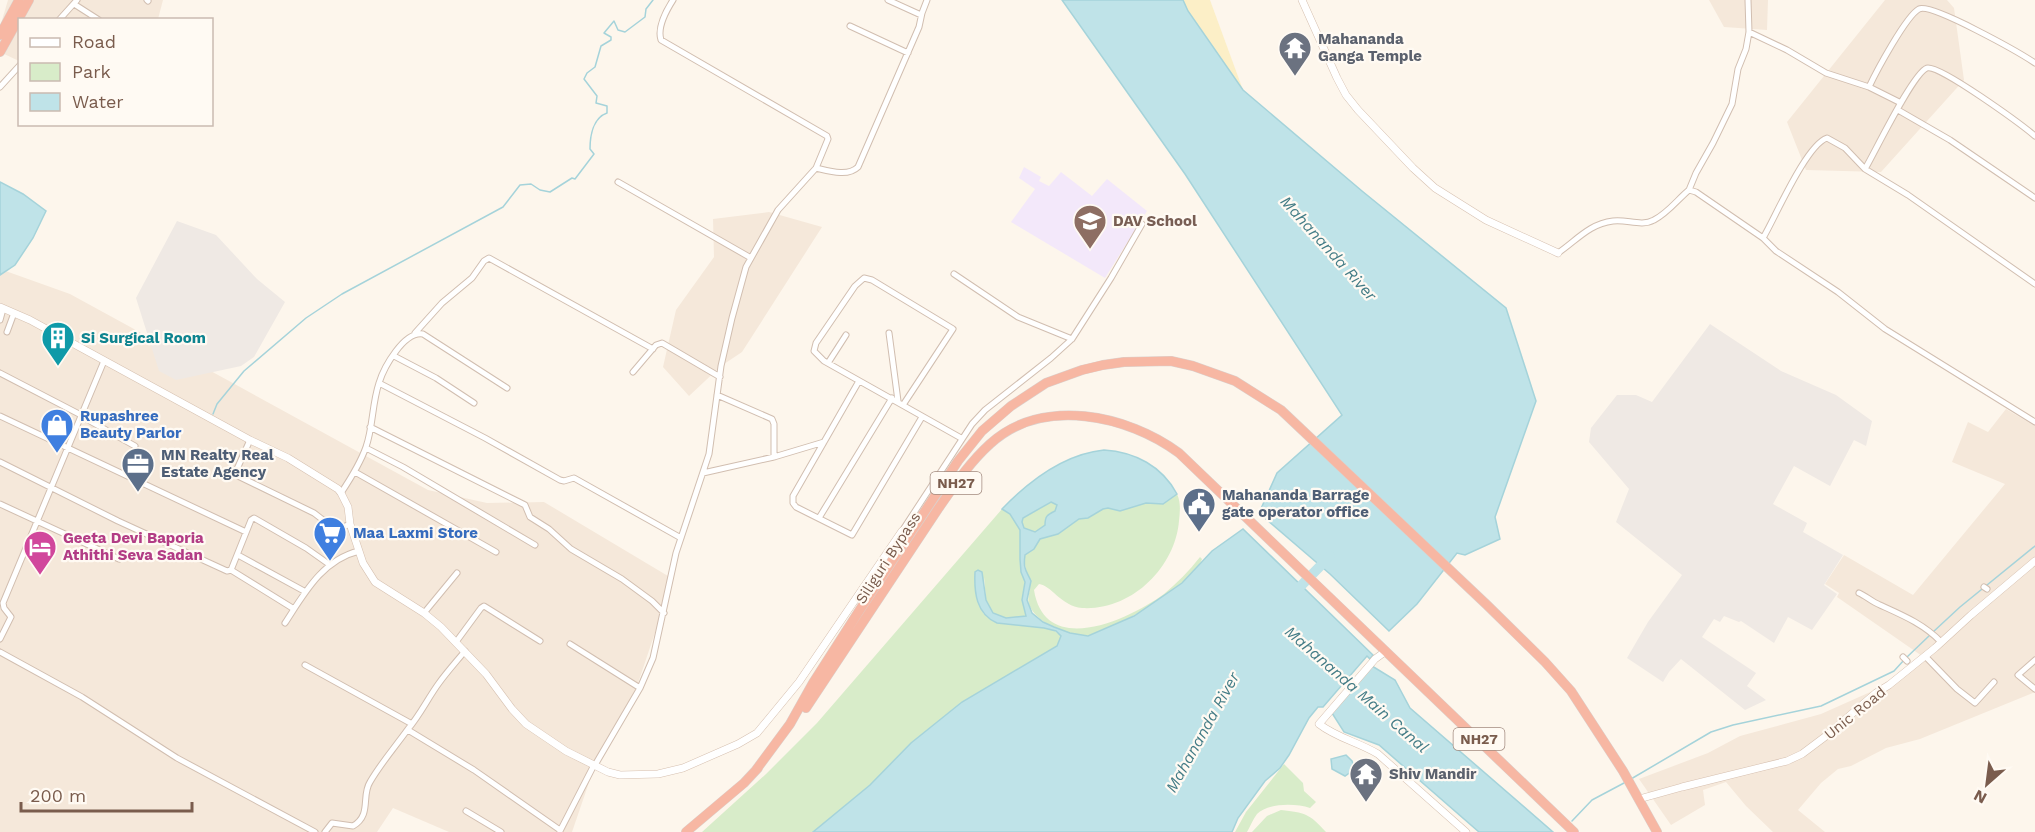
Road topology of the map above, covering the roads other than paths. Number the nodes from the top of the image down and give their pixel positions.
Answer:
1 (19, 0) edge
2 (29, 0) edge
3 (673, 0) edge
4 (888, 0) edge
5 (927, 0) edge
6 (1302, 0) edge
7 (1748, 0) edge
8 (75, 2) edge
9 (921, 15) junction
10 (19, 18) edge
11 (62, 18) edge
12 (96, 18) edge
13 (18, 20) edge
14 (850, 26) dead end
15 (1749, 32) junction
16 (0, 35) edge
17 (0, 52) edge
18 (908, 53) junction
19 (2035, 63) edge
20 (18, 67) edge
21 (0, 87) edge
22 (1869, 87) junction
23 (1901, 103) junction
24 (1898, 110) junction
25 (2035, 136) edge
26 (816, 168) junction
27 (1865, 169) junction
28 (618, 182) dead end
29 (1689, 190) junction
30 (2035, 198) edge
31 (1142, 224) dead end
32 (1763, 238) junction
33 (1558, 253) joint
34 (751, 258) junction
35 (954, 274) dead end
36 (2035, 284) edge
37 (2, 308) edge
38 (14, 313) junction
39 (0, 320) edge
40 (7, 332) dead end
41 (415, 333) junction
42 (889, 333) dead end
43 (846, 335) dead end
44 (1072, 339) junction
45 (652, 349) junction
46 (394, 356) junction
47 (104, 361) junction
48 (828, 363) junction
49 (633, 372) dead end
50 (0, 373) edge
51 (720, 377) junction
52 (859, 381) junction
53 (379, 383) junction
54 (507, 388) dead end
55 (717, 396) junction
56 (898, 402) junction
57 (474, 403) dead end
58 (0, 416) edge
59 (81, 416) junction
60 (922, 417) junction
61 (2035, 422) edge
62 (370, 427) junction
63 (961, 438) junction
64 (250, 440) junction
65 (824, 442) junction
66 (135, 446) dead end
67 (68, 448) junction
68 (366, 448) junction
69 (774, 457) junction
70 (0, 462) edge
71 (355, 472) junction
72 (703, 473) junction
73 (52, 488) junction
74 (341, 493) junction
75 (0, 504) edge
76 (819, 518) junction
77 (38, 522) junction
78 (918, 522) junction
79 (350, 524) junction
80 (902, 531) junction
81 (246, 532) junction
82 (681, 537) junction
83 (535, 545) dead end
84 (359, 551) junction
85 (496, 552) dead end
86 (238, 555) junction
87 (118, 560) dead end
88 (2035, 561) edge
89 (330, 566) junction
90 (231, 570) junction
91 (457, 573) dead end
92 (304, 591) junction
93 (1859, 593) dead end
94 (294, 609) junction
95 (424, 613) junction
96 (664, 613) junction
97 (285, 623) dead end
98 (0, 639) edge
99 (540, 641) dead end
100 (456, 642) junction
101 (1941, 642) junction
102 (570, 644) dead end
103 (465, 648) junction
104 (1384, 648) junction
105 (0, 652) edge
106 (1925, 656) junction
107 (2035, 660) edge
108 (305, 665) dead end
109 (1994, 682) dead end
110 (640, 688) junction
111 (2035, 689) edge
112 (410, 727) junction
113 (595, 765) junction
114 (756, 770) junction
115 (1638, 796) junction
116 (466, 811) dead end
117 (559, 831) edge
118 (315, 832) edge
119 (325, 832) edge
120 (501, 832) edge
121 (686, 832) edge
122 (1466, 832) edge
123 (1574, 832) edge
124 (1657, 832) edge

1 - 16 highway
2 - 10 highway
3 - 26 street
4 - 9 street
5 - 9 street
6 - 33 main road
7 - 15 street
8 - 11 street
8 - 12 street
9 - 18 street
13 - 17 highway
14 - 18 street
15 - 22 street
15 - 29 street
18 - 26 street
19 - 22 street
20 - 21 street
22 - 23 street
23 - 24 street
23 - 25 street
24 - 27 street
24 - 30 street
26 - 34 street
27 - 32 street
27 - 36 street
28 - 34 street
29 - 32 street
29 - 33 street
31 - 44 street
32 - 61 street
34 - 51 street
35 - 44 street
37 - 38 main road
37 - 39 street
38 - 40 street
38 - 47 main road
41 - 45 street
41 - 46 street
41 - 54 street
42 - 56 street
43 - 48 street
44 - 63 street
45 - 49 street
45 - 51 street
46 - 53 street
46 - 57 street
47 - 59 street
47 - 64 main road
48 - 52 street
48 - 56 street
50 - 59 street
51 - 55 street
52 - 56 street
52 - 65 street
53 - 62 street
53 - 82 street
55 - 69 street
55 - 72 street
56 - 60 street
56 - 76 street
58 - 67 street
59 - 66 street
59 - 67 street
60 - 63 street
60 - 76 street
62 - 68 street
62 - 96 street
63 - 80 street
64 - 74 main road
64 - 79 street
65 - 69 street
65 - 76 street
67 - 73 street
67 - 81 street
68 - 71 street
68 - 83 street
69 - 72 street
70 - 73 street
71 - 74 street
71 - 85 street
72 - 82 street
73 - 77 street
73 - 90 street
74 - 79 main road
75 - 77 street
77 - 87 street
77 - 98 street
78 - 80 main road
78 - 114 highway, NH27
78 - 115 highway, NH27
79 - 84 main road
80 - 113 main road
81 - 86 street
81 - 89 street
82 - 96 street
84 - 89 street
84 - 95 main road
86 - 90 street
86 - 92 street
88 - 101 main road, Unic Road
89 - 92 street
90 - 94 street
91 - 95 street
92 - 94 street
93 - 101 street
94 - 97 street
95 - 100 main road
96 - 110 street
99 - 100 street
100 - 103 main road
101 - 106 main road, Unic Road
102 - 110 street
103 - 112 street
103 - 113 main road
104 - 114 highway, Siliguri Bypass / NH27
104 - 122 main road
104 - 123 highway, NH27
105 - 118 street
106 - 109 street
106 - 115 main road, Unic Road
107 - 111 street
108 - 112 street
110 - 113 street
112 - 117 street
112 - 119 street
113 - 117 street
114 - 121 highway, Siliguri Bypass / NH27
115 - 124 highway
116 - 120 street

